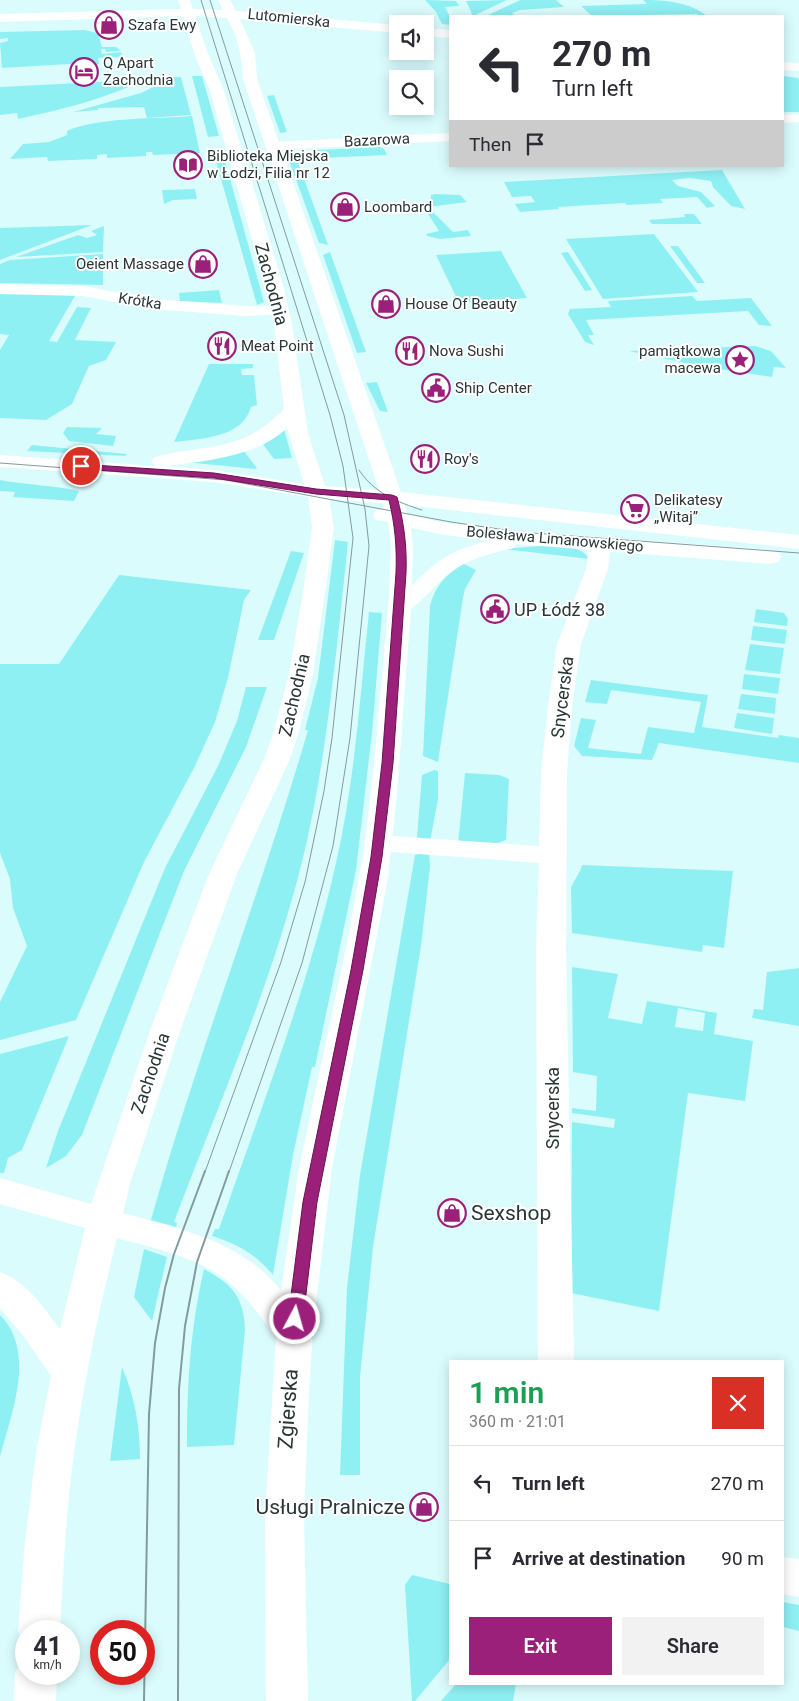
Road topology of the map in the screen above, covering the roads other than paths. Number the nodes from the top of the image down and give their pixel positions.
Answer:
1 (224, 0) edge
2 (186, 6) edge
3 (231, 13) junction
4 (0, 18) edge
5 (389, 28) edge
6 (434, 33) edge
7 (449, 34) edge
8 (784, 66) edge
9 (799, 67) edge
10 (799, 118) edge
11 (784, 119) edge
12 (449, 137) edge
13 (273, 146) junction
14 (0, 289) edge
15 (280, 310) junction
16 (294, 410) junction
17 (0, 461) edge
18 (99, 468) junction
19 (316, 492) junction
20 (392, 497) junction
21 (398, 519) junction
22 (552, 541) junction
23 (799, 542) edge
24 (600, 545) junction
25 (799, 559) edge
26 (399, 607) junction
27 (378, 843) junction
28 (552, 855) junction
29 (0, 1191) edge
30 (103, 1220) junction
31 (0, 1286) edge
32 (294, 1335) junction
33 (556, 1360) edge
34 (69, 1374) junction
35 (784, 1575) edge
36 (799, 1578) edge
37 (40, 1620) edge
38 (35, 1685) edge
39 (34, 1701) edge
40 (286, 1701) edge

1 - 3 main road
2 - 3 main road, Lutomierska
2 - 4 main road, Lutomierska
2 - 15 main road, Zachodnia
3 - 5 main road, Lutomierska
3 - 13 main road
6 - 7 main road
8 - 9 main road
10 - 11 main road
12 - 13 main road, Bazarowa
13 - 20 main road
14 - 15 main road, Krótka
15 - 16 main road, Zachodnia
16 - 18 main road
16 - 19 main road, Zachodnia
17 - 18 main road, Bolesława Limanowskiego
18 - 19 main road, Bolesława Limanowskiego
19 - 20 main road, Bolesława Limanowskiego
19 - 21 main road, Bolesława Limanowskiego
19 - 30 main road, Zachodnia
20 - 21 main road
20 - 23 main road, Bolesława Limanowskiego
21 - 22 main road, Bolesława Limanowskiego
21 - 26 main road
22 - 24 main road, Bolesława Limanowskiego
22 - 26 main road
24 - 25 main road, Bolesława Limanowskiego
24 - 28 main road, Snycerska
26 - 27 main road
27 - 28 main road
27 - 32 main road
28 - 33 main road, Snycerska
29 - 30 main road
30 - 32 main road
30 - 34 main road, Zachodnia
31 - 34 main road
32 - 40 main road, Zgierska
34 - 37 main road
35 - 36 main road
38 - 39 main road

